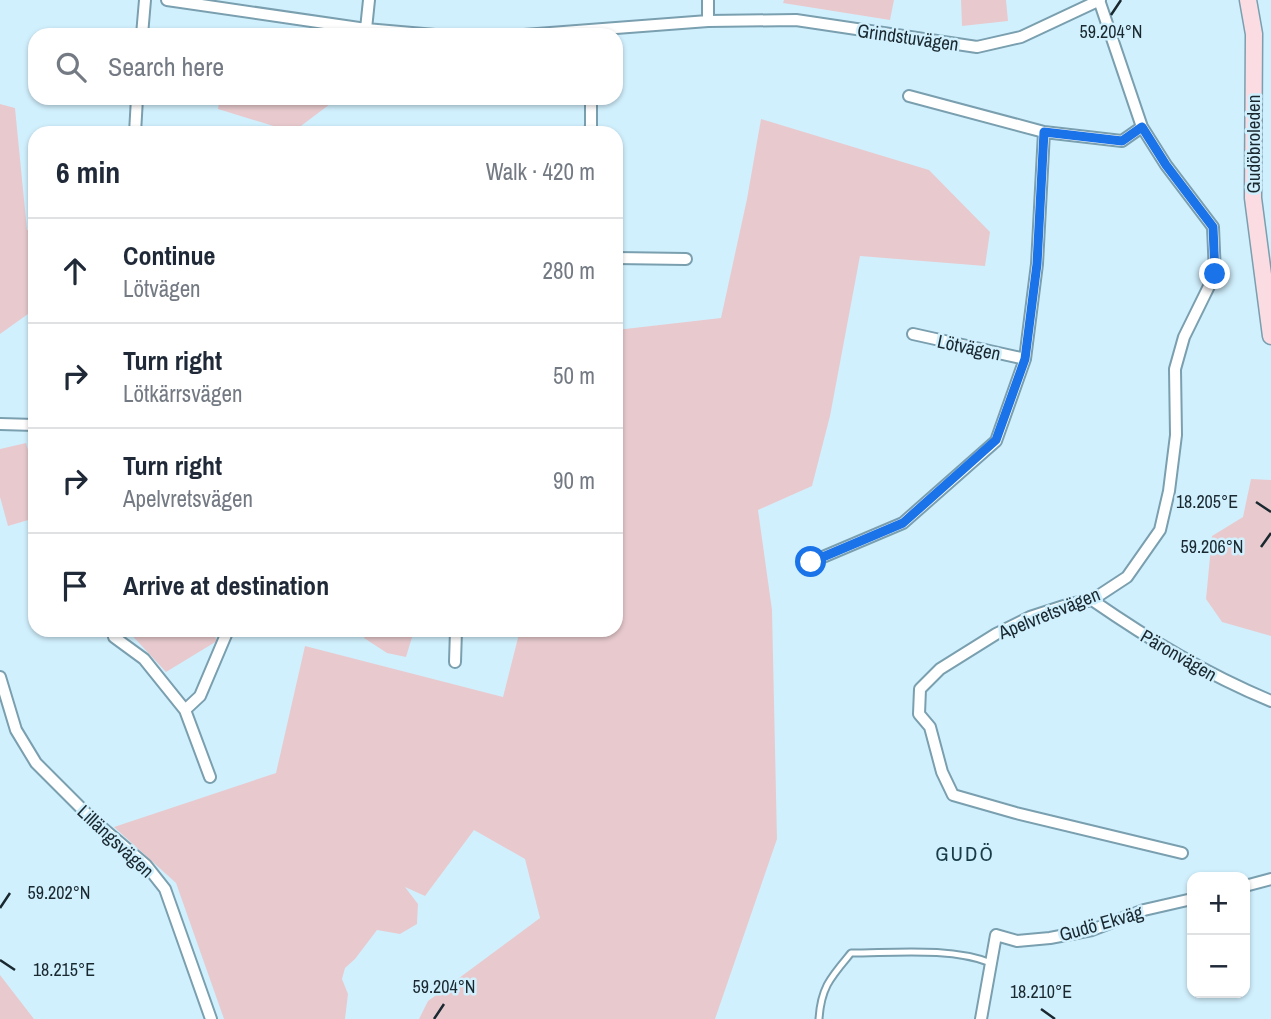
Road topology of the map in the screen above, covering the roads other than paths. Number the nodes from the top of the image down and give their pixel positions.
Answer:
1 (145, 0) edge
2 (167, 0) edge
3 (369, 0) edge
4 (708, 0) edge
5 (1099, 0) edge
6 (1248, 0) edge
7 (1261, 0) edge
8 (186, 1) edge
9 (708, 21) junction
10 (143, 28) edge
11 (360, 28) edge
12 (366, 28) edge
13 (623, 30) edge
14 (1254, 34) junction
15 (909, 96) dead end
16 (137, 105) edge
17 (592, 105) edge
18 (135, 126) edge
19 (591, 126) edge
20 (1142, 127) junction
21 (1044, 132) junction
22 (623, 258) edge
23 (686, 259) dead end
24 (913, 334) dead end
25 (1271, 336) edge
26 (1025, 359) junction
27 (0, 424) edge
28 (28, 425) edge
29 (811, 562) dead end
30 (1092, 600) junction
31 (114, 637) dead end
32 (225, 637) edge
33 (456, 637) edge
34 (455, 662) dead end
35 (0, 677) edge
36 (1271, 701) edge
37 (185, 710) junction
38 (210, 777) dead end
39 (1182, 853) dead end
40 (1271, 879) edge
41 (1250, 885) edge
42 (1187, 900) edge
43 (991, 963) junction
44 (211, 1019) edge
45 (819, 1019) edge
46 (981, 1019) edge

1 - 10 street
2 - 8 street
3 - 12 street
4 - 9 street
5 - 9 street, Grindstuvägen
5 - 20 street, Apelvretsvägen
6 - 14 main road, Gudöbroleden
7 - 14 main road, Gudöbroleden
8 - 11 street
9 - 13 street, Grindstuvägen
14 - 25 main road, Gudöbroleden
15 - 21 street
16 - 18 street
17 - 19 street
20 - 21 street
20 - 30 street, Apelvretsvägen
21 - 26 street, Lötvägen
22 - 23 street
24 - 26 street, Lötvägen
26 - 29 street, Lötvägen
27 - 28 street
30 - 36 street, Päronvägen
30 - 39 street, Apelvretsvägen
31 - 37 street
32 - 37 street
33 - 34 street
35 - 44 street, Lillängsvägen
37 - 38 street
40 - 41 street
42 - 43 street, Gudö Ekväg
43 - 45 lane
43 - 46 street, Gudö Ekväg

